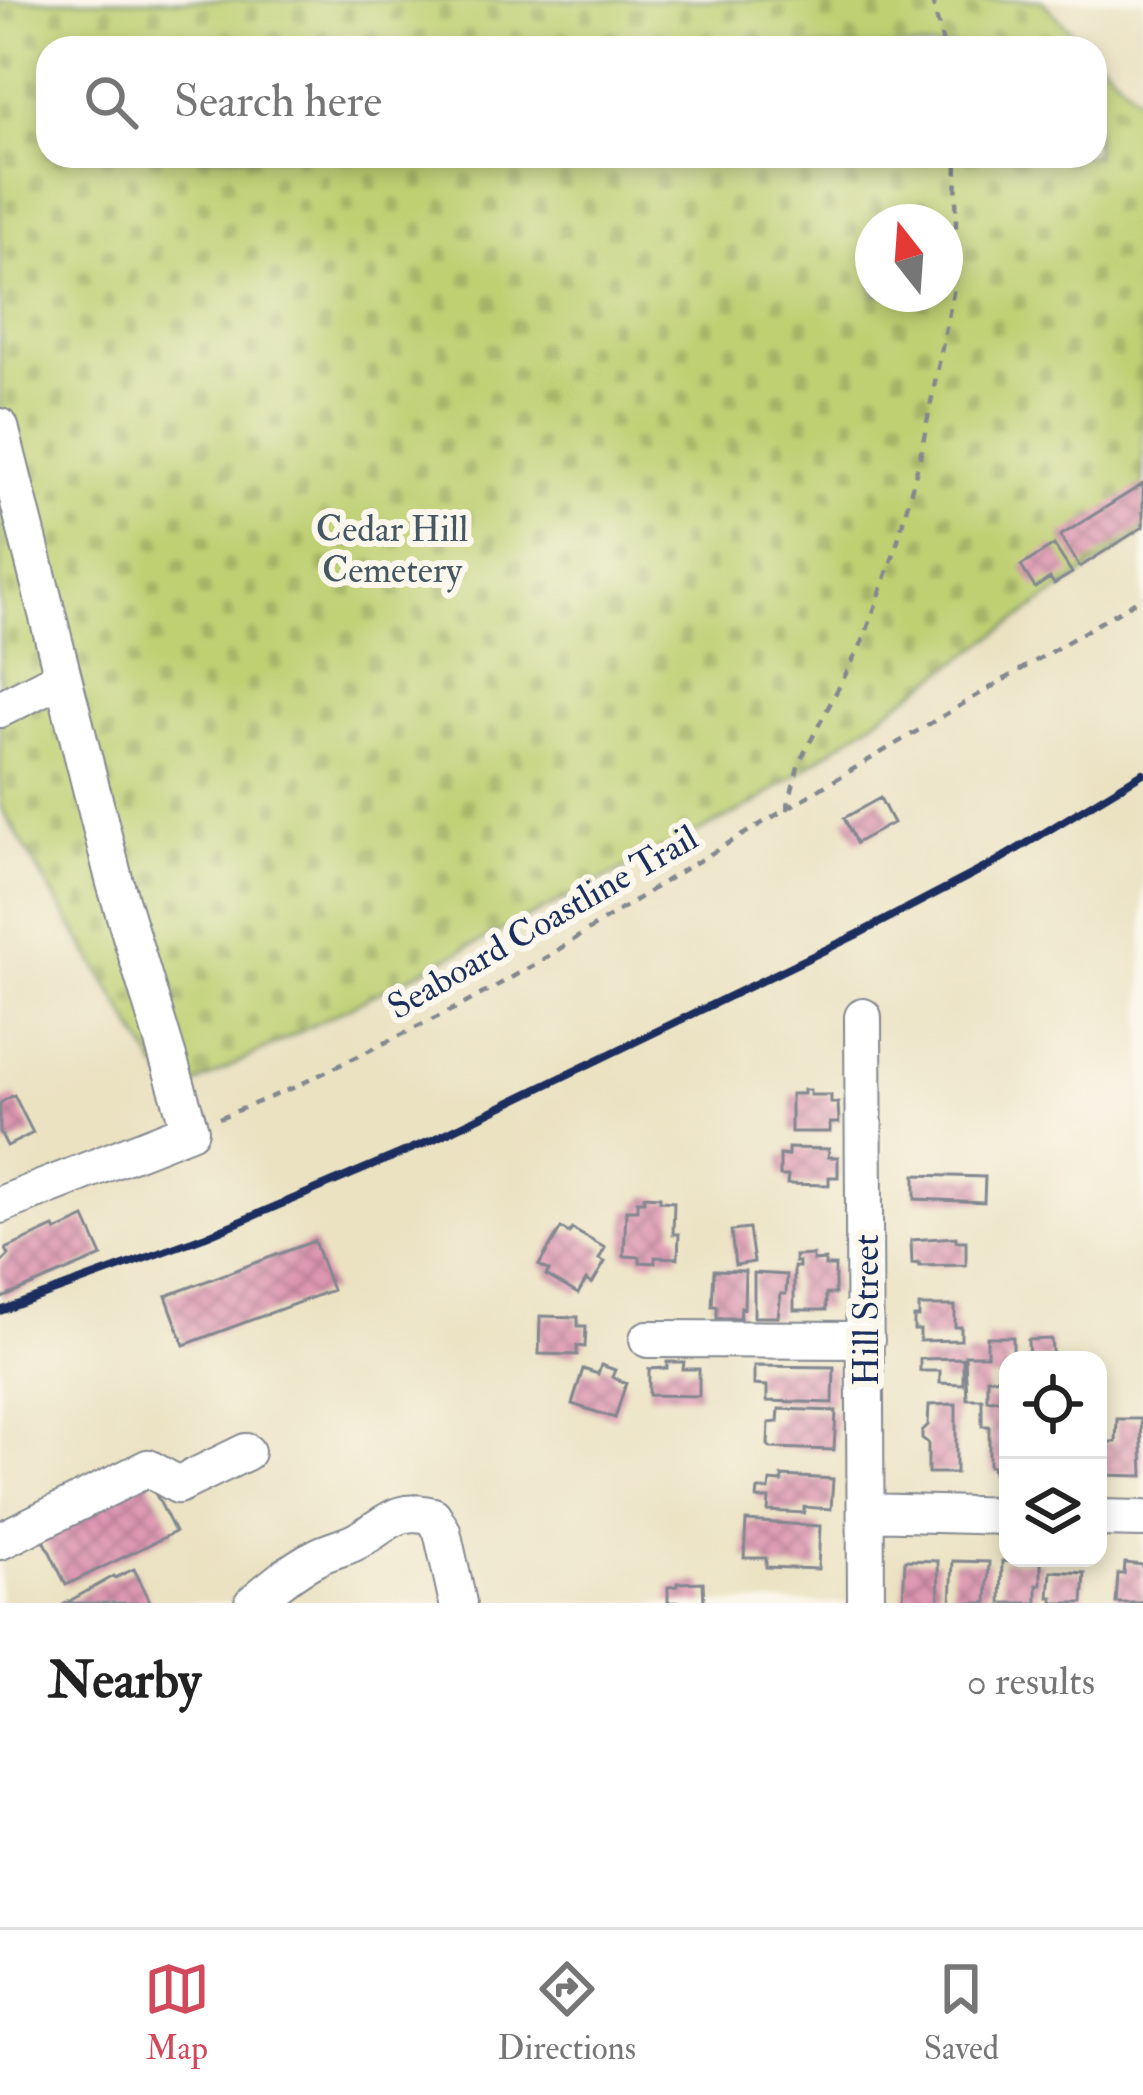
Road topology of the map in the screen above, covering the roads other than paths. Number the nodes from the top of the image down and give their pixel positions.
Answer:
1 (0, 427) edge
2 (61, 678) junction
3 (0, 709) edge
4 (863, 1017) dead end
5 (0, 1205) edge
6 (649, 1339) dead end
7 (866, 1340) junction
8 (246, 1452) dead end
9 (866, 1512) junction
10 (999, 1516) edge
11 (1107, 1518) edge
12 (1143, 1519) edge
13 (0, 1541) edge
14 (253, 1603) edge
15 (458, 1603) edge
16 (866, 1603) edge

1 - 2 street
2 - 3 street
2 - 5 street
4 - 7 street, Hill Street
6 - 7 street
7 - 9 street, Hill Street
8 - 13 street
9 - 10 street
9 - 16 street, Hill Street
11 - 12 street
14 - 15 street

